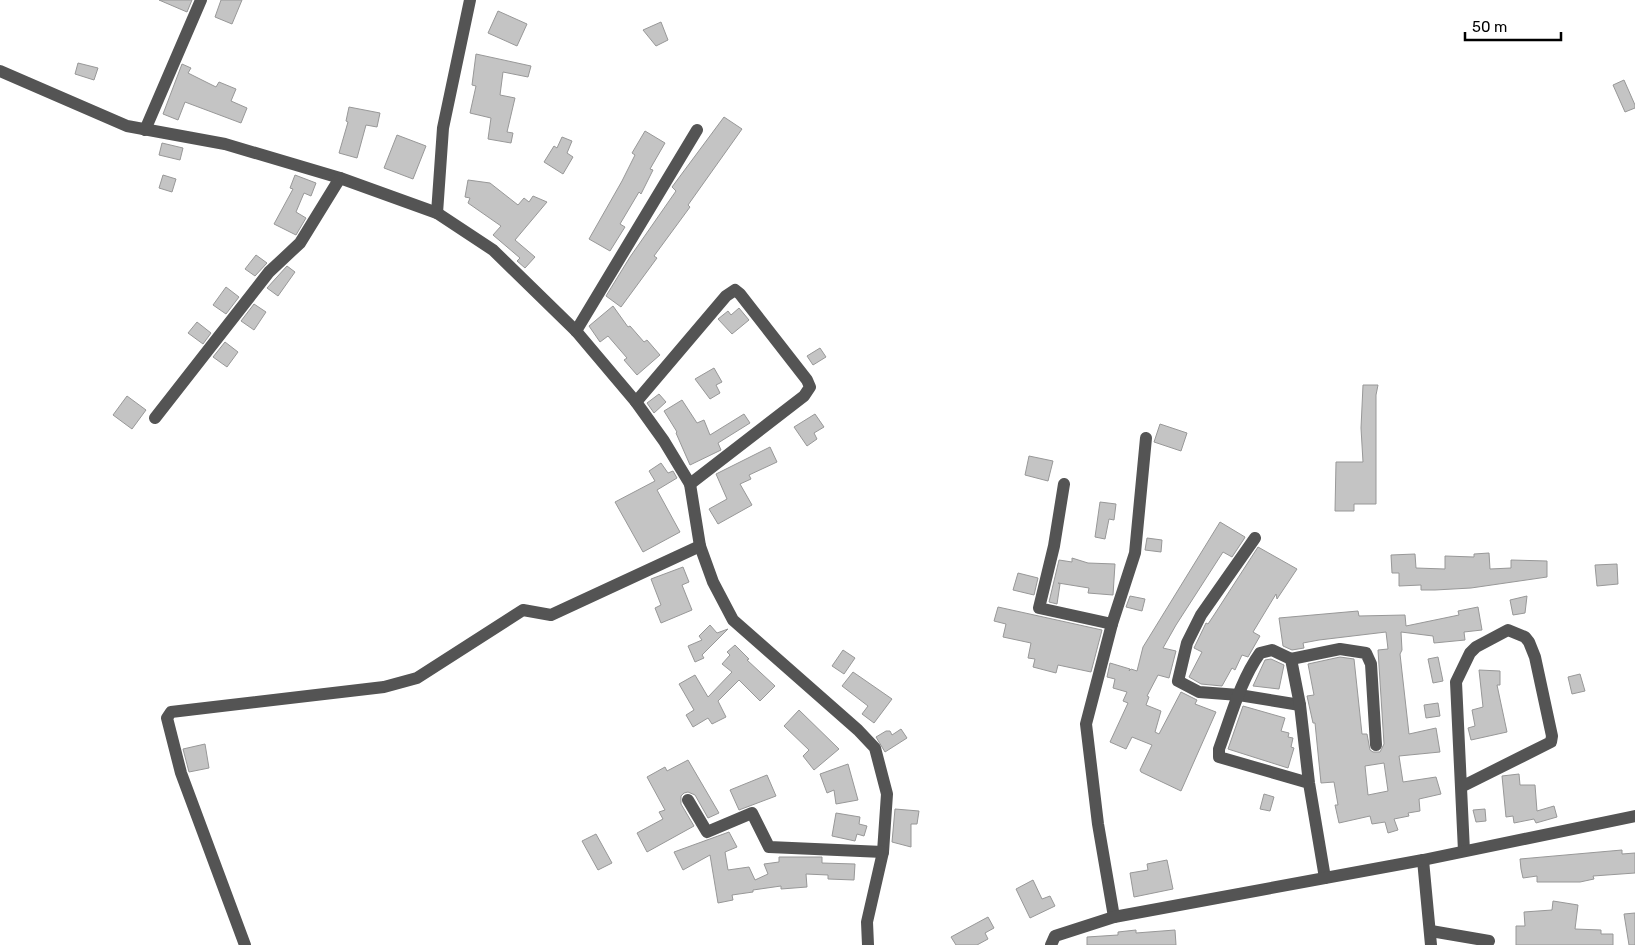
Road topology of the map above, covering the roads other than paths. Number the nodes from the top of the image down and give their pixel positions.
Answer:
1 (201, 0) edge
2 (470, 0) edge
3 (0, 71) edge
4 (145, 130) junction
5 (697, 130) dead end
6 (340, 178) junction
7 (437, 213) junction
8 (576, 331) junction
9 (636, 402) junction
10 (155, 418) dead end
11 (1146, 438) dead end
12 (690, 484) junction
13 (1064, 484) dead end
14 (1255, 538) dead end
15 (700, 546) junction
16 (1112, 624) junction
17 (1291, 659) junction
18 (1239, 695) junction
19 (1300, 705) junction
20 (1376, 745) dead end
21 (1308, 783) junction
22 (1461, 787) junction
23 (688, 800) dead end
24 (1635, 816) edge
25 (1464, 851) junction
26 (883, 852) junction
27 (1423, 860) junction
28 (1325, 878) junction
29 (1114, 917) junction
30 (1431, 930) junction
31 (1489, 941) dead end
32 (245, 945) edge
33 (868, 945) edge
34 (1051, 945) edge
35 (1431, 945) edge

1 - 4 street
2 - 7 street
3 - 4 street
4 - 6 street
5 - 8 street
6 - 7 street
6 - 10 street
7 - 8 street
8 - 9 street
9 - 12 street
9 - 12 street
11 - 16 street
12 - 15 street
13 - 16 street
14 - 18 street
15 - 26 street
15 - 32 street
16 - 29 street
17 - 18 street
17 - 19 street
17 - 20 street
18 - 19 street
18 - 21 street
19 - 21 street
21 - 28 street
22 - 22 street
22 - 25 street
23 - 26 street
24 - 25 street
25 - 27 street
26 - 33 street
27 - 28 street
27 - 30 street
28 - 29 street
29 - 34 street
30 - 31 street
30 - 35 street

